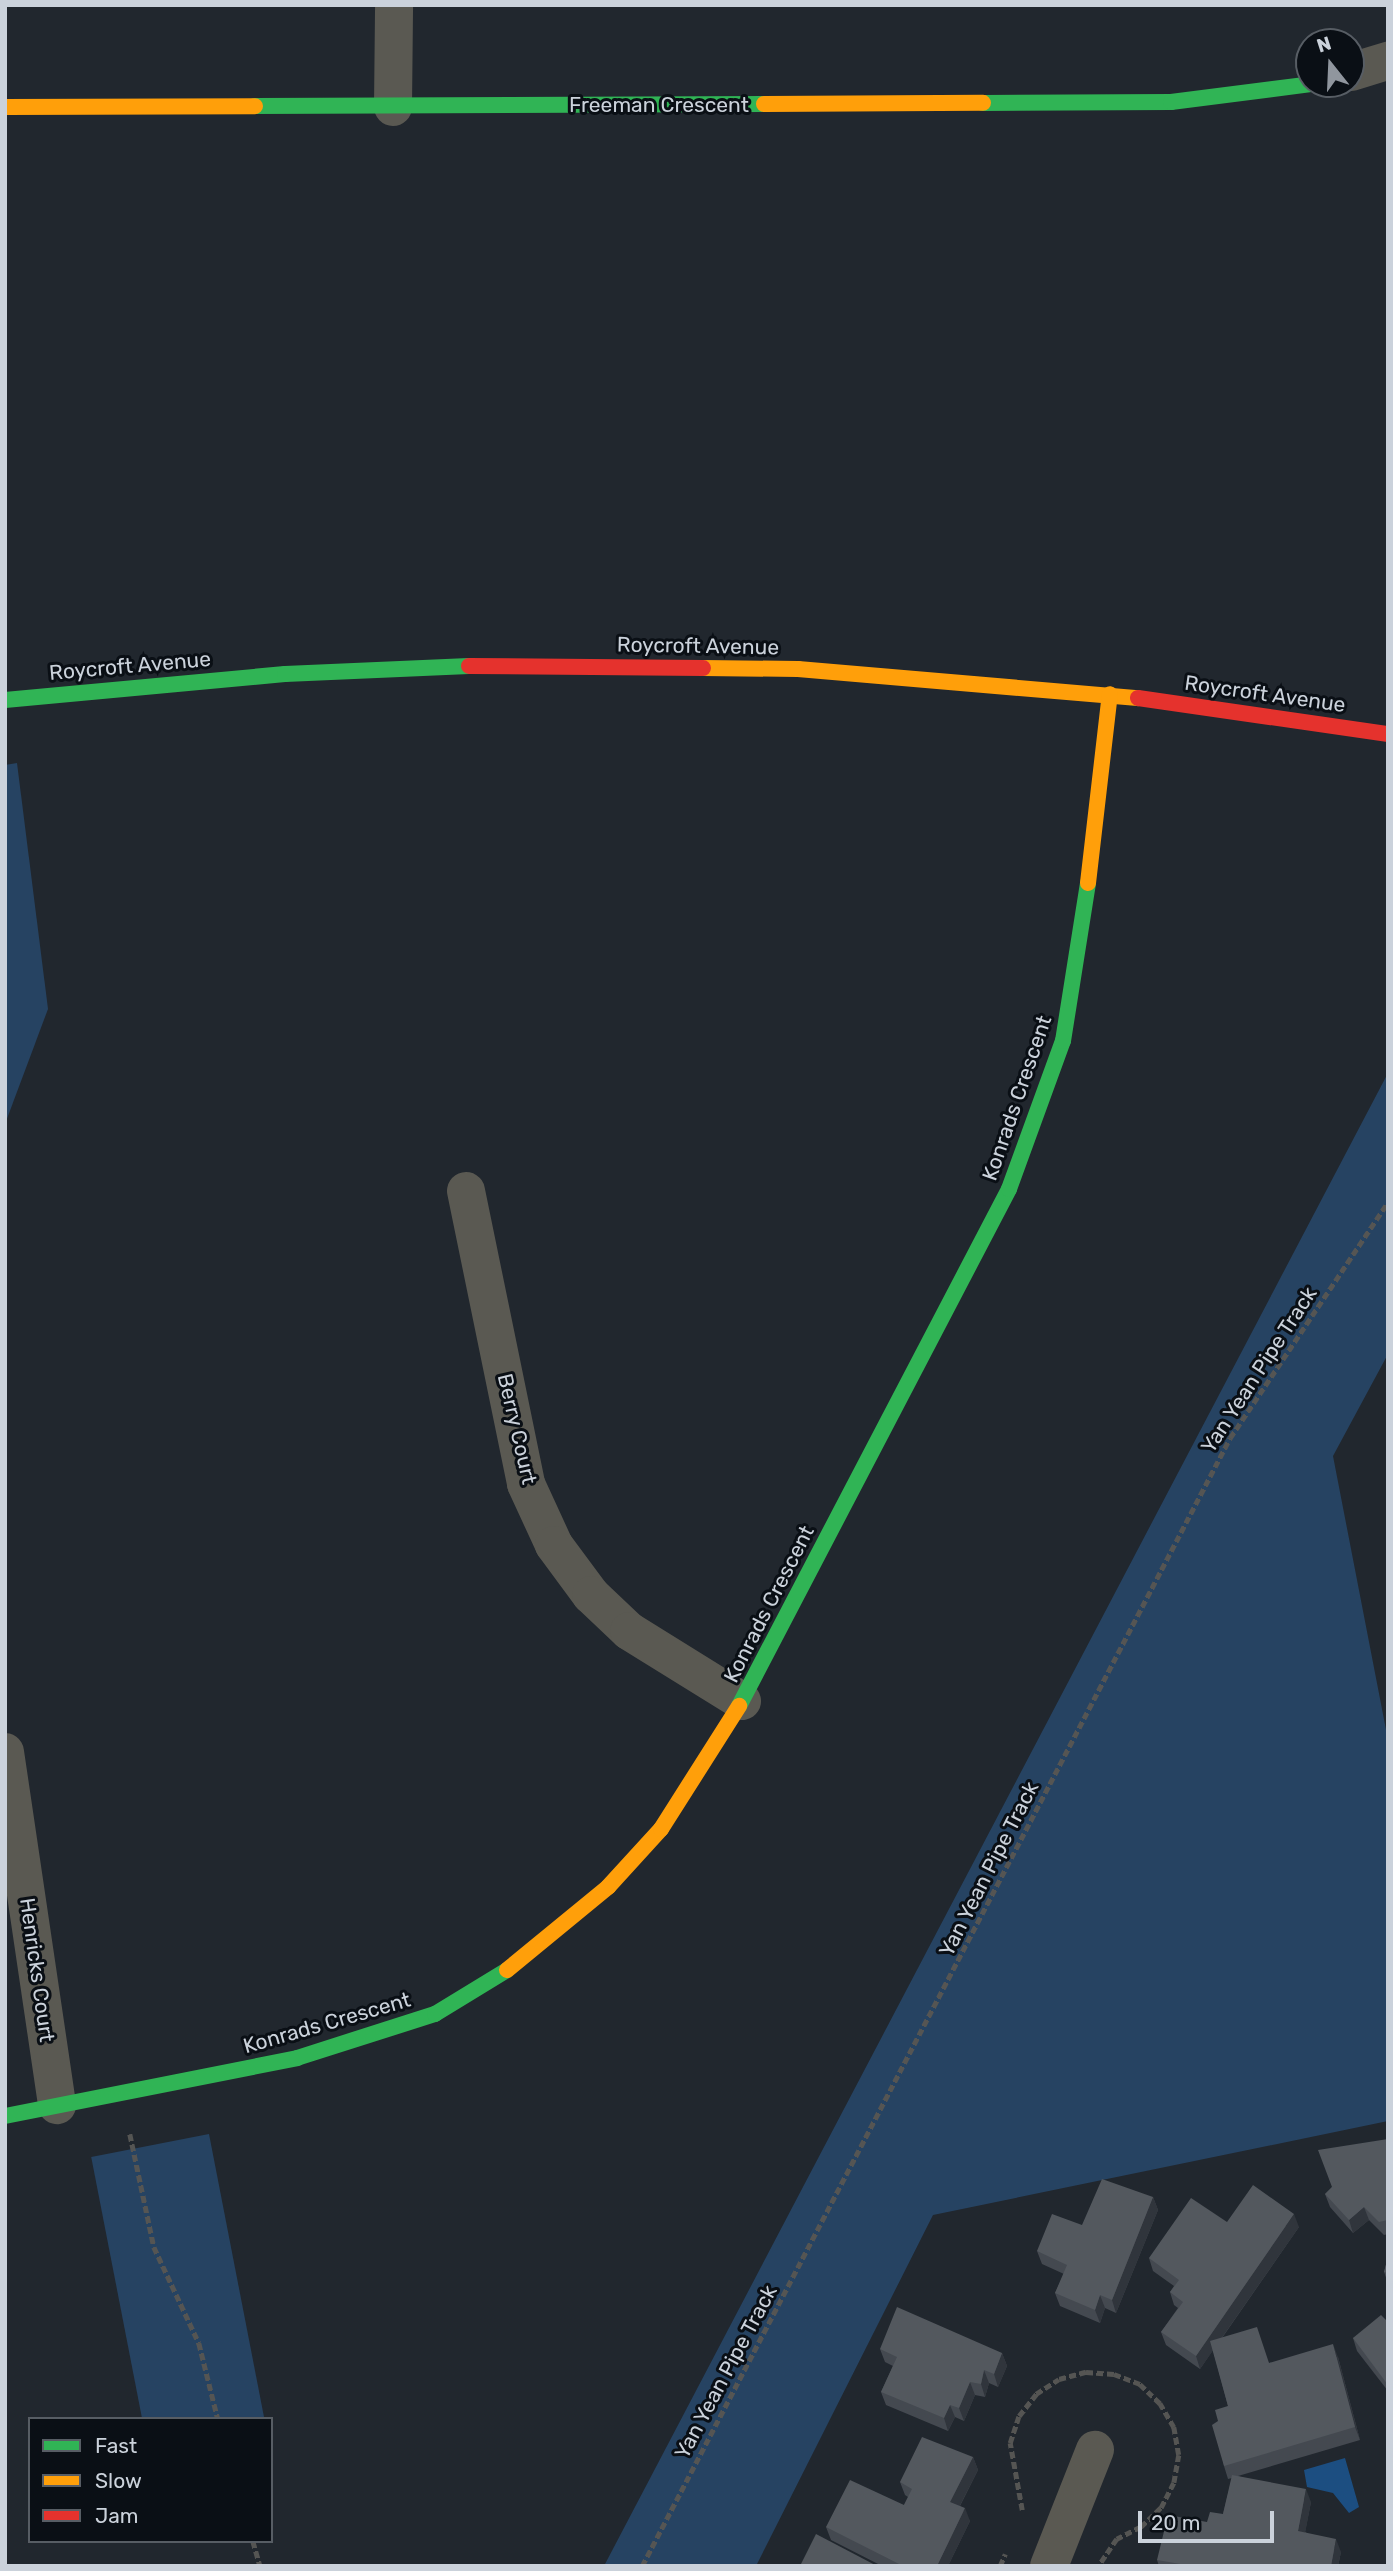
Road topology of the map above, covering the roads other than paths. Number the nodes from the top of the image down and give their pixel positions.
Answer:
1 (394, 5) edge
2 (1388, 61) edge
3 (1365, 68) edge
4 (1295, 86) edge
5 (5, 107) edge
6 (393, 107) junction
7 (1110, 694) junction
8 (5, 700) edge
9 (1388, 734) edge
10 (466, 1191) dead end
11 (742, 1701) junction
12 (5, 1752) edge
13 (57, 2105) junction
14 (5, 2116) edge
15 (1095, 2450) dead end
16 (1049, 2566) edge

1 - 6 street
2 - 3 street
4 - 6 street, Freeman Crescent
5 - 6 street, Freeman Crescent
7 - 8 street, Roycroft Avenue
7 - 9 street, Roycroft Avenue
7 - 11 street, Konrads Crescent
10 - 11 street, Berry Court
11 - 13 street, Konrads Crescent
12 - 13 street, Henricks Court
13 - 14 street, Konrads Crescent
15 - 16 street

